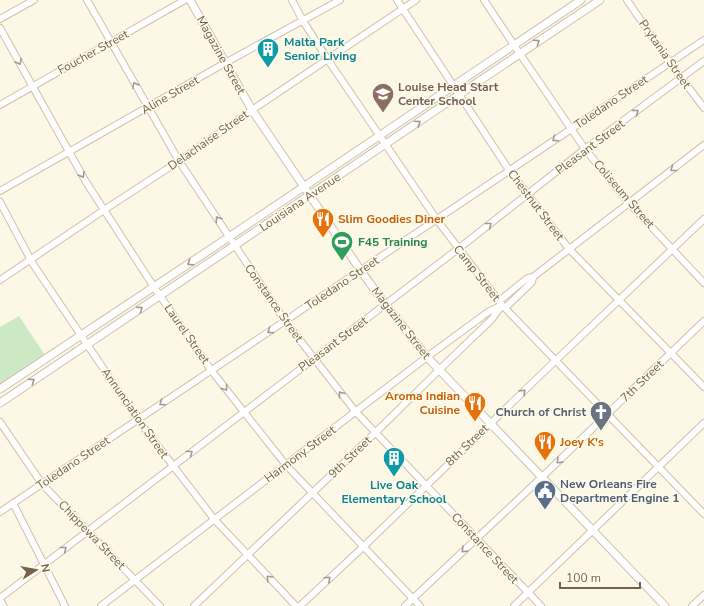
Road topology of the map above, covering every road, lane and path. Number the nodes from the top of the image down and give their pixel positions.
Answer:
1 (34, 0) edge
2 (87, 0) edge
3 (185, 0) edge
4 (190, 0) edge
5 (292, 0) edge
6 (340, 0) edge
7 (397, 0) edge
8 (416, 0) edge
9 (484, 0) edge
10 (582, 0) edge
11 (600, 0) edge
12 (627, 0) edge
13 (402, 9) junction
14 (0, 19) edge
15 (303, 21) junction
16 (0, 28) edge
17 (704, 40) edge
18 (111, 42) junction
19 (514, 46) junction
20 (520, 54) junction
21 (328, 60) junction
22 (704, 60) edge
23 (225, 63) junction
24 (670, 63) junction
25 (681, 78) junction
26 (32, 86) junction
27 (454, 86) junction
28 (459, 94) junction
29 (0, 104) edge
30 (148, 108) junction
31 (704, 108) edge
32 (252, 110) junction
33 (571, 129) junction
34 (380, 136) junction
35 (386, 144) junction
36 (704, 145) edge
37 (586, 149) junction
38 (69, 152) junction
39 (179, 161) junction
40 (509, 170) junction
41 (303, 187) junction
42 (0, 191) edge
43 (528, 194) junction
44 (310, 196) junction
45 (0, 202) edge
46 (629, 203) junction
47 (104, 210) junction
48 (267, 212) junction
49 (704, 219) edge
50 (273, 220) junction
51 (437, 220) junction
52 (229, 237) junction
53 (235, 245) junction
54 (458, 248) junction
55 (569, 249) junction
56 (672, 250) junction
57 (31, 259) junction
58 (361, 271) junction
59 (533, 277) junction
60 (0, 280) edge
61 (704, 283) edge
62 (154, 287) junction
63 (160, 296) junction
64 (620, 300) junction
65 (385, 304) junction
66 (502, 305) junction
67 (285, 321) junction
68 (704, 321) edge
69 (81, 336) junction
70 (87, 344) junction
71 (670, 353) junction
72 (427, 357) junction
73 (314, 358) junction
74 (555, 360) junction
75 (211, 370) junction
76 (439, 370) junction
77 (704, 387) edge
78 (0, 389) edge
79 (0, 403) edge
80 (355, 411) junction
81 (244, 412) junction
82 (608, 414) junction
83 (138, 420) junction
84 (0, 422) edge
85 (490, 423) junction
86 (704, 423) edge
87 (375, 433) junction
88 (286, 465) junction
89 (173, 466) junction
90 (658, 467) junction
91 (542, 477) junction
92 (42, 484) junction
93 (425, 485) junction
94 (312, 493) junction
95 (13, 503) junction
96 (0, 512) edge
97 (704, 514) edge
98 (214, 519) junction
99 (592, 530) junction
100 (87, 531) junction
101 (477, 538) junction
102 (363, 547) junction
103 (247, 555) junction
104 (44, 565) junction
105 (135, 580) junction
106 (528, 593) junction
107 (704, 595) edge
108 (413, 599) junction
109 (0, 600) edge
110 (3, 606) edge
111 (65, 606) edge
112 (101, 606) edge
113 (160, 606) edge
114 (194, 606) edge
115 (296, 606) edge
116 (300, 606) edge
117 (405, 606) edge
118 (420, 606) edge
119 (514, 606) edge
120 (540, 606) edge
121 (665, 606) edge
122 (692, 606) edge

1 - 14 street
2 - 18 street, Constance Street
3 - 18 street, Foucher Street
4 - 23 street, Magazine Street
5 - 15 street, Camp Street
6 - 15 street, Aline Street
7 - 13 street, Chestnut Street
8 - 13 street, Delachaise Street
9 - 19 street, Coliseum Street
10 - 19 street, Louisiana Avenue
20 -> 11 street, Louisiana Avenue
12 - 24 street, Prytania Street
13 - 21 street, Delachaise Street
13 - 27 street, Chestnut Street
15 - 21 street, Camp Street
15 - 23 street, Aline Street
16 -> 26 street, Laurel Street
17 - 24 street, Toledano Street
18 - 26 street, Foucher Street
30 -> 18 street, Constance Street
19 - 20 street, Coliseum Street
19 - 27 street, Louisiana Avenue
20 - 28 street, Louisiana Avenue
20 - 33 street, Coliseum Street
21 - 32 street, Delachaise Street
21 - 34 street, Camp Street
22 - 25 street, Pleasant Street
23 - 30 street, Aline Street
23 - 32 street, Magazine Street
24 - 25 street, Prytania Street
24 - 33 street, Toledano Street
25 - 31 street, Prytania Street
37 -> 25 street, Pleasant Street
26 - 29 street, Foucher Street
26 - 38 street, Laurel Street
27 - 28 street, Chestnut Street
27 - 34 street, Louisiana Avenue
35 -> 28 street, Louisiana Avenue
28 - 40 street, Chestnut Street
30 - 38 street, Aline Street
30 - 39 street, Constance Street
32 - 39 street, Delachaise Street
32 - 41 street, Magazine Street
33 - 37 street, Coliseum Street
33 -> 40 street, Toledano Street
34 - 35 street, Camp Street
34 - 41 street, Louisiana Avenue
35 - 44 street, Louisiana Avenue
35 - 51 street, Camp Street
36 -> 46 street, Harmony Street
37 - 43 street, Pleasant Street
37 - 46 street, Coliseum Street
38 - 42 street, Aline Street
38 -> 47 street, Laurel Street
39 - 47 street, Delachaise Street
52 -> 39 street, Constance Street
40 - 43 street, Chestnut Street
40 - 51 street, Toledano Street
41 - 44 street, Magazine Street
41 - 48 street, Louisiana Avenue
54 -> 43 street, Pleasant Street
43 - 55 street, Chestnut Street
44 - 50 street, Louisiana Avenue
44 - 58 street, Magazine Street
45 - 57 street, Annunciation Street
46 - 55 street, Harmony Street
46 - 56 street, Coliseum Street
47 - 57 street, Delachaise Street
47 - 62 street, Laurel Street
48 - 50 street
48 - 52 street, Louisiana Avenue
49 - 56 street, 8th Street
50 - 53 street, Louisiana Avenue
51 - 54 street, Camp Street
51 - 58 street, Toledano Street
52 - 53 street, Constance Street
52 -> 62 street, Louisiana Avenue
53 - 63 street, Louisiana Avenue
53 - 67 street, Constance Street
54 - 65 street, Pleasant Street
54 - 66 street, Camp Street
55 - 59 street, Harmony Street
55 - 64 street, Chestnut Street
56 - 61 street, Coliseum Street
56 - 64 street, 8th Street
57 - 60 street, Delachaise Street
57 - 69 street, Annunciation Street
58 - 65 street, Magazine Street
58 - 67 street, Toledano Street
59 - 66 street
59 - 66 street, Harmony Street
62 - 63 street, Laurel Street
62 - 69 street, Louisiana Avenue
70 -> 63 street, Louisiana Avenue
63 - 75 street, Laurel Street
64 - 71 street, Chestnut Street
64 - 74 street, 8th Street
65 - 72 street, Magazine Street
65 - 73 street, Pleasant Street
66 - 72 street, Harmony Street
66 - 74 street, Camp Street
66 - 76 street, 9th Street
67 - 73 street, Constance Street
67 -> 75 street, Toledano Street
68 - 71 street, 7th Street
69 - 70 street, Annunciation Street
69 - 78 street, Louisiana Avenue
79 -> 70 street, Louisiana Avenue
70 - 83 street, Annunciation Street
71 - 77 street, Chestnut Street
71 - 82 street, 7th Street
72 - 76 street, Magazine Street
72 - 80 street, Harmony Street
80 -> 73 street, Constance Street
73 - 81 street, Pleasant Street
74 - 82 street, Camp Street
85 -> 74 street, 8th Street
75 -> 81 street, Laurel Street
75 -> 83 street, Toledano Street
76 - 85 street, Magazine Street
76 - 87 street, 9th Street
80 - 87 street, Constance Street
80 - 88 street, Harmony Street
81 - 88 street, Laurel Street
89 -> 81 street, Pleasant Street
82 - 90 street, Camp Street
82 -> 91 street, 7th Street
83 - 89 street, Annunciation Street
83 - 92 street, Toledano Street
84 - 92 street, Chippewa Street
85 - 91 street, Magazine Street
85 - 93 street, 8th Street
86 - 90 street
87 - 93 street, Constance Street
87 - 94 street, 9th Street
88 - 94 street, Laurel Street
88 - 98 street, Harmony Street
89 - 98 street, Annunciation Street
89 - 100 street, Pleasant Street
90 - 97 street, Camp Street
90 - 99 street
91 - 99 street, Magazine Street
91 - 101 street, 7th Street
92 - 95 street, Toledano Street
92 - 100 street, Chippewa Street
93 - 101 street, Constance Street
93 - 102 street, 8th Street
94 - 102 street, Laurel Street
94 - 103 street, 9th Street
95 - 96 street, Toledano Street
95 - 104 street
98 - 103 street, Annunciation Street
98 - 105 street, Harmony Street
99 - 106 street
99 - 121 street, Magazine Street
104 -> 100 street, Pleasant Street
100 - 105 street, Chippewa Street
101 - 106 street, Constance Street
101 -> 108 street, 7th Street
102 - 108 street, Laurel Street
116 -> 102 street, 8th Street
103 - 114 street, 9th Street
115 -> 103 street, Annunciation Street
104 - 109 street, Pleasant Street
104 - 111 street
105 - 112 street, Harmony Street
105 - 113 street, Chippewa Street
106 - 119 street
106 - 120 street, Constance Street
107 - 122 street
108 - 117 street, 7th Street
108 - 118 street, Laurel Street
109 - 110 street

